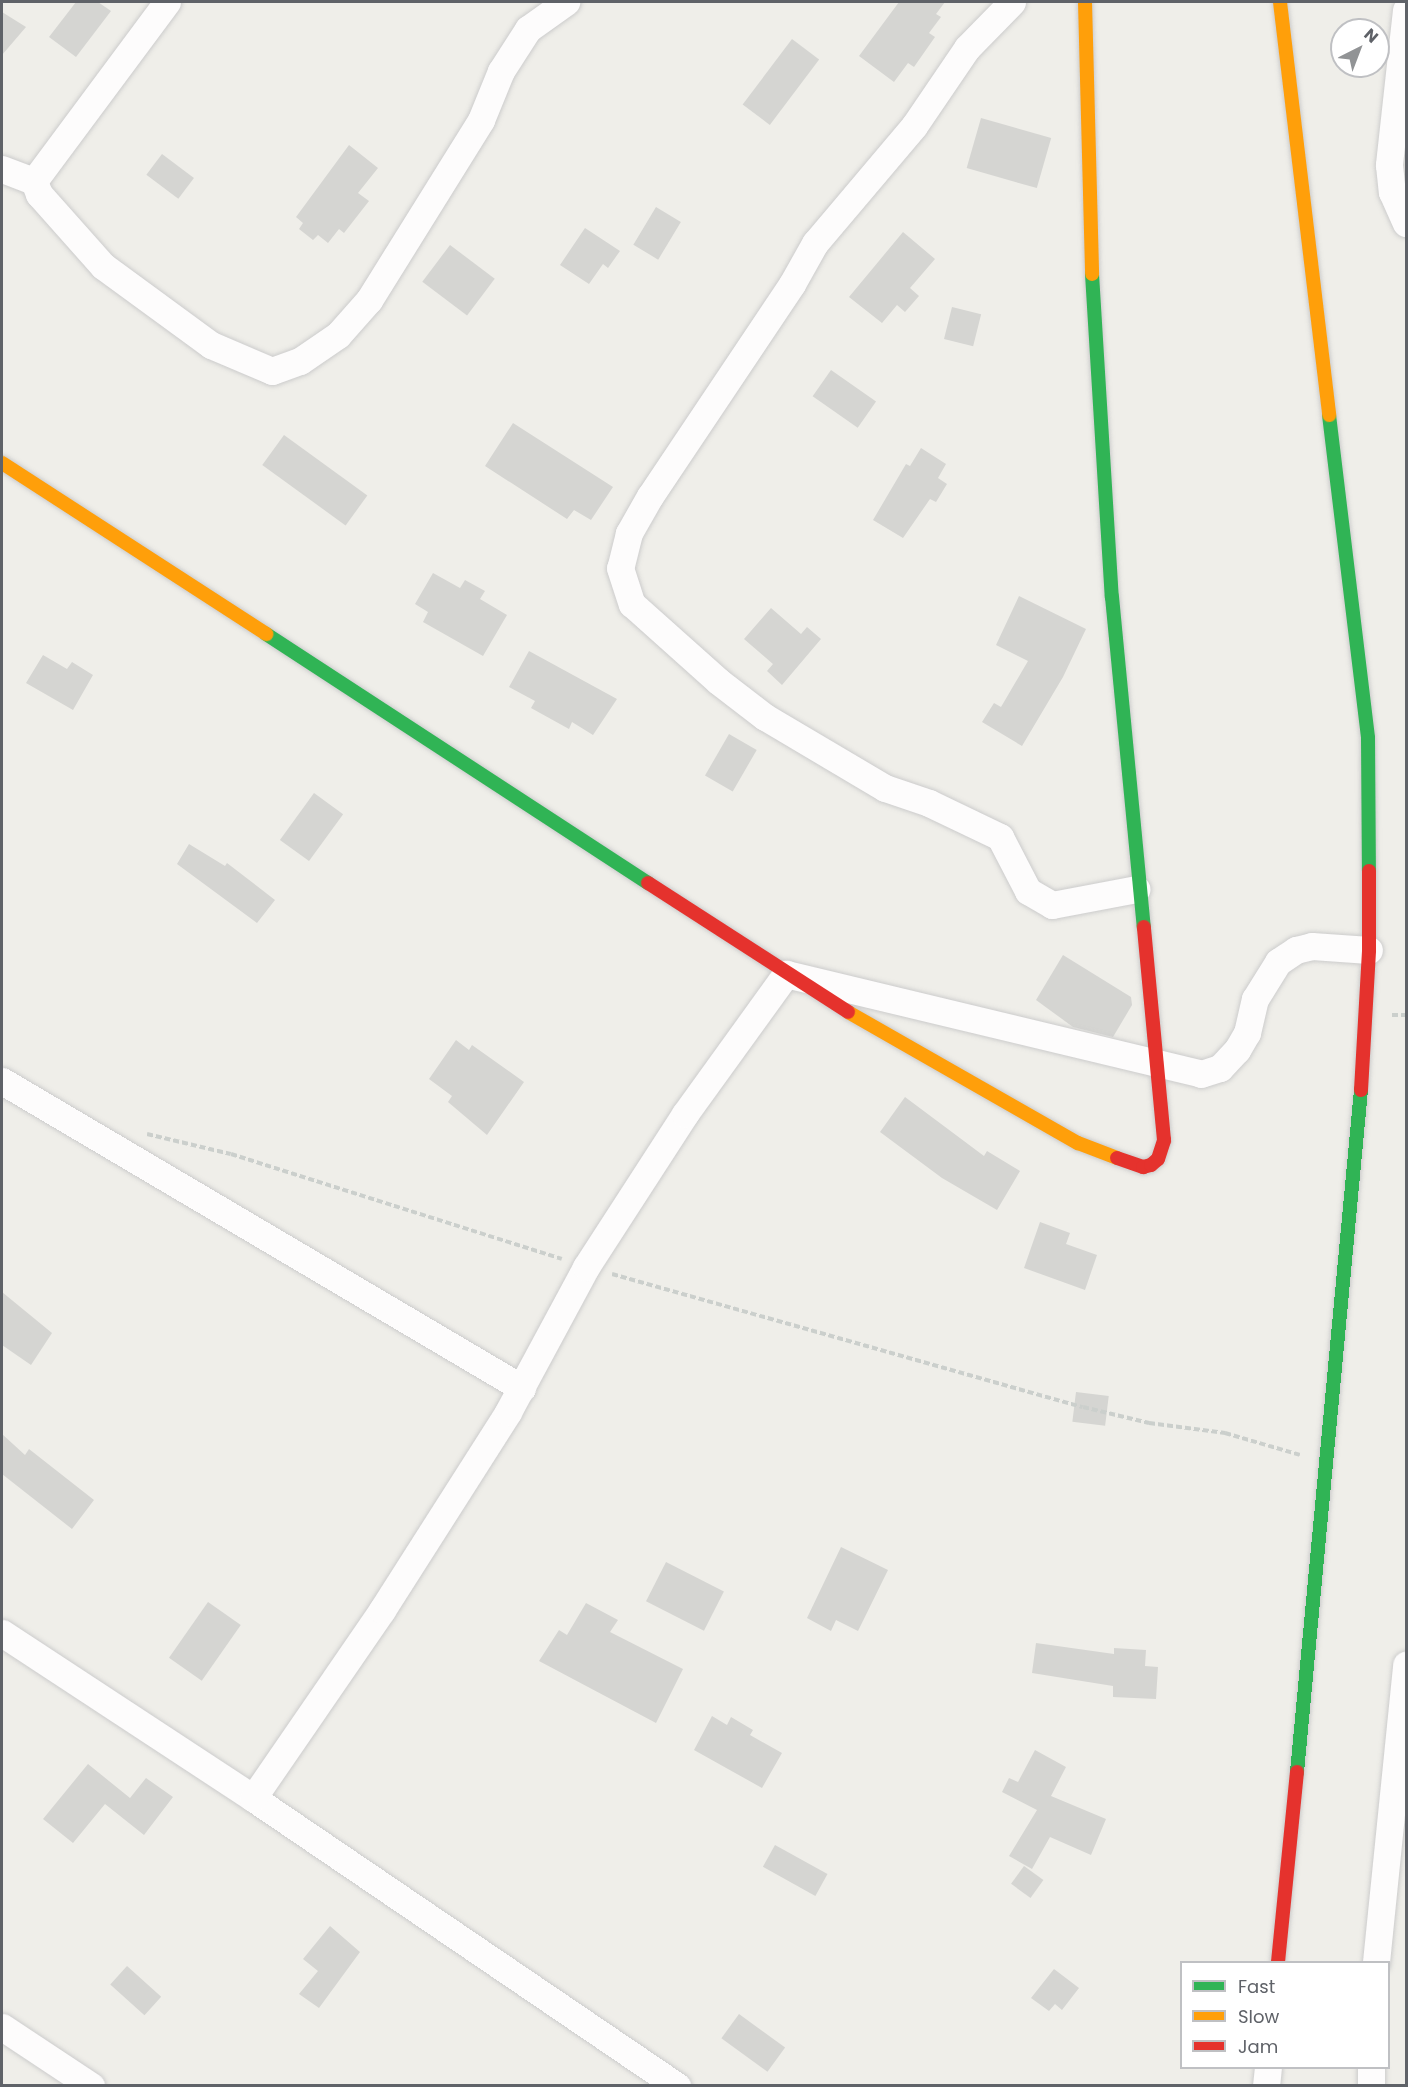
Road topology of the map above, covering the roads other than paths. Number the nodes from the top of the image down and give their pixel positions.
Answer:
1 (167, 2) edge
2 (566, 2) edge
3 (1012, 2) edge
4 (1085, 2) edge
5 (1281, 2) edge
6 (1407, 10) edge
7 (2, 169) edge
8 (34, 181) junction
9 (1407, 223) edge
10 (2, 463) edge
11 (1137, 889) junction
12 (1370, 950) junction
13 (786, 974) junction
14 (1158, 1062) junction
15 (2, 1082) edge
16 (522, 1388) junction
17 (2, 1633) edge
18 (1407, 1665) edge
19 (253, 1798) junction
20 (1278, 1961) edge
21 (1376, 1961) edge
22 (2, 2027) edge
23 (1268, 2069) edge
24 (1371, 2069) edge
25 (91, 2085) edge
26 (677, 2085) edge
27 (1266, 2085) edge
28 (1371, 2085) edge

1 - 8 street
2 - 8 street
3 - 11 street
4 - 11 street
5 - 12 street
6 - 9 street
7 - 8 street
10 - 13 street
11 - 14 street
12 - 14 street
12 - 20 street
13 - 14 street
13 - 14 street
13 - 16 street
15 - 16 street
16 - 19 street
17 - 19 street
18 - 21 street
19 - 26 street
22 - 25 street
23 - 27 street
24 - 28 street

